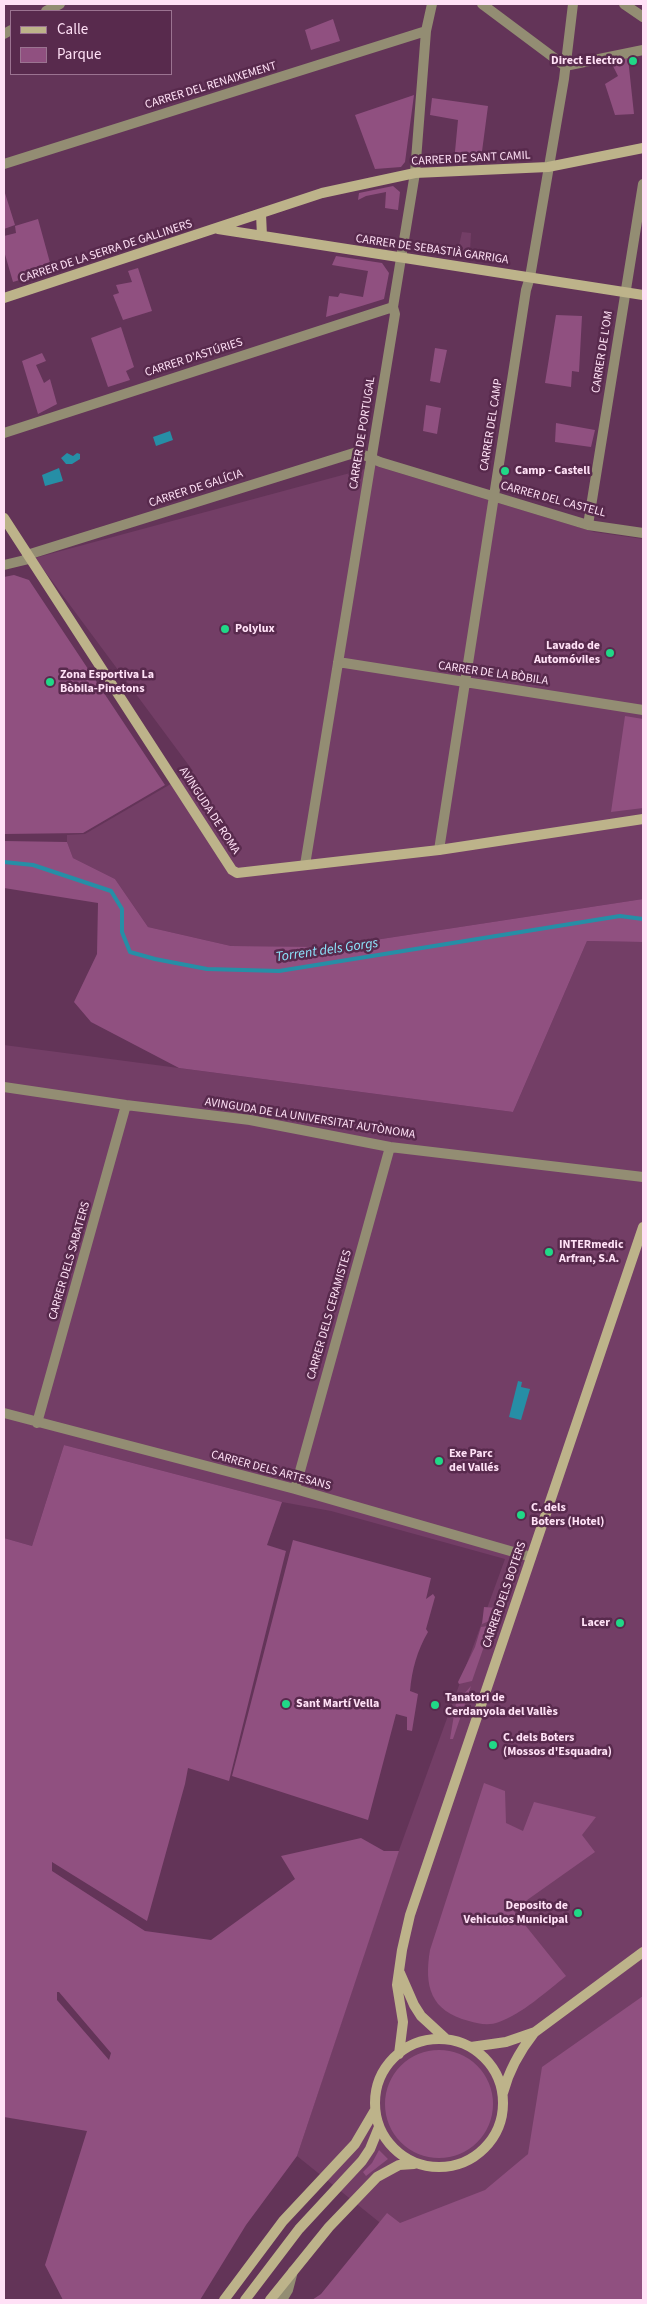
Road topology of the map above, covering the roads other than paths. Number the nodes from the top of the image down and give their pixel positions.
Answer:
1 (60, 4) edge
2 (432, 4) edge
3 (482, 4) edge
4 (573, 4) edge
5 (624, 4) edge
6 (48, 10) edge
7 (643, 17) edge
8 (426, 31) junction
9 (643, 50) edge
10 (565, 66) junction
11 (643, 148) edge
12 (4, 164) edge
13 (548, 167) junction
14 (415, 173) junction
15 (643, 184) edge
16 (261, 214) junction
17 (217, 229) junction
18 (262, 236) junction
19 (402, 258) junction
20 (530, 277) junction
21 (626, 292) junction
22 (643, 295) edge
23 (4, 298) edge
24 (393, 307) junction
25 (4, 433) edge
26 (372, 457) junction
27 (495, 497) junction
28 (4, 518) edge
29 (588, 525) junction
30 (643, 533) edge
31 (28, 557) junction
32 (4, 565) edge
33 (338, 662) junction
34 (464, 683) junction
35 (643, 710) edge
36 (643, 819) edge
37 (439, 850) junction
38 (305, 865) junction
39 (4, 1087) edge
40 (126, 1105) junction
41 (390, 1147) junction
42 (643, 1176) edge
43 (643, 1227) edge
44 (4, 1414) edge
45 (37, 1422) junction
46 (294, 1490) junction
47 (531, 1557) junction
48 (643, 1952) edge
49 (400, 1973) junction
50 (535, 2032) junction
51 (446, 2039) junction
52 (471, 2047) junction
53 (399, 2054) junction
54 (503, 2094) junction
55 (375, 2110) junction
56 (379, 2127) junction
57 (417, 2164) junction
58 (294, 2268) junction
59 (224, 2300) edge
60 (245, 2300) edge
61 (270, 2300) edge
62 (282, 2300) edge

1 - 6 street
2 - 8 street, CARRER DE PORTUGAL
3 - 10 street
4 - 10 street, CARRER DEL CAMP
5 - 7 street
8 - 12 street, CARRER DEL RENAIXEMENT
8 - 14 street, CARRER DE PORTUGAL
9 - 10 street
10 - 13 street, CARRER DEL CAMP
11 - 13 street, CARRER DE SANT CAMIL
13 - 14 street, CARRER DE SANT CAMIL
13 - 20 street, CARRER DEL CAMP
14 - 16 street, CARRER DE SANT CAMIL
14 - 19 street, CARRER DE PORTUGAL
15 - 21 street, CARRER DE L'OM
16 - 17 street, CARRER DE SANT CAMIL
16 - 18 street
17 - 18 street, CARRER DE SEBASTIÀ GARRIGA
17 - 23 street, CARRER DE LA SERRA DE GALLINERS
18 - 19 street, CARRER DE SEBASTIÀ GARRIGA
19 - 20 street, CARRER DE SEBASTIÀ GARRIGA
19 - 24 street, CARRER DE PORTUGAL
20 - 21 street, CARRER DE SEBASTIÀ GARRIGA
20 - 27 street, CARRER DEL CAMP
21 - 22 street, CARRER DE SEBASTIÀ GARRIGA
21 - 29 street, CARRER DE L'OM
24 - 25 street, CARRER D'ASTÚRIES
24 - 26 street, CARRER DE PORTUGAL
26 - 27 street, CARRER DEL CASTELL
26 - 31 street, CARRER DE GALÍCIA
26 - 33 street, CARRER DE PORTUGAL
27 - 29 street, CARRER DEL CASTELL
27 - 34 street, CARRER DEL CAMP
28 - 31 street, AVINGUDA DE ROMA
29 - 30 street, CARRER DEL CASTELL
31 - 32 street, CARRER DE GALÍCIA
31 - 38 street, AVINGUDA DE ROMA
33 - 34 street, CARRER DE LA BÒBILA
33 - 38 street, CARRER DE PORTUGAL
34 - 35 street, CARRER DE LA BÒBILA
34 - 37 street, CARRER DEL CAMP
36 - 37 street, AVINGUDA DE ROMA
37 - 38 street, AVINGUDA DE ROMA
39 - 40 street, AVINGUDA DE LA UNIVERSITAT AUTÒNOMA
40 - 41 street, AVINGUDA DE LA UNIVERSITAT AUTÒNOMA
40 - 45 street, CARRER DELS SABATERS
41 - 42 street, AVINGUDA DE LA UNIVERSITAT AUTÒNOMA
41 - 46 street, CARRER DELS CERAMISTES
43 - 47 street, CARRER DELS BOTERS
44 - 45 street, CARRER DELS ARTESANS
45 - 46 street, CARRER DELS ARTESANS
46 - 47 street, CARRER DELS ARTESANS
47 - 49 street, CARRER DELS BOTERS
48 - 50 street
49 - 51 street, CARRER DELS BOTERS
49 - 53 street, CARRER DELS BOTERS
50 - 52 street
50 - 54 street
51 - 52 street
51 - 53 street
52 - 54 street
53 - 55 street
54 - 57 street
55 - 56 street
55 - 59 street
56 - 57 street
56 - 60 street
57 - 58 street
58 - 61 street
58 - 62 street

